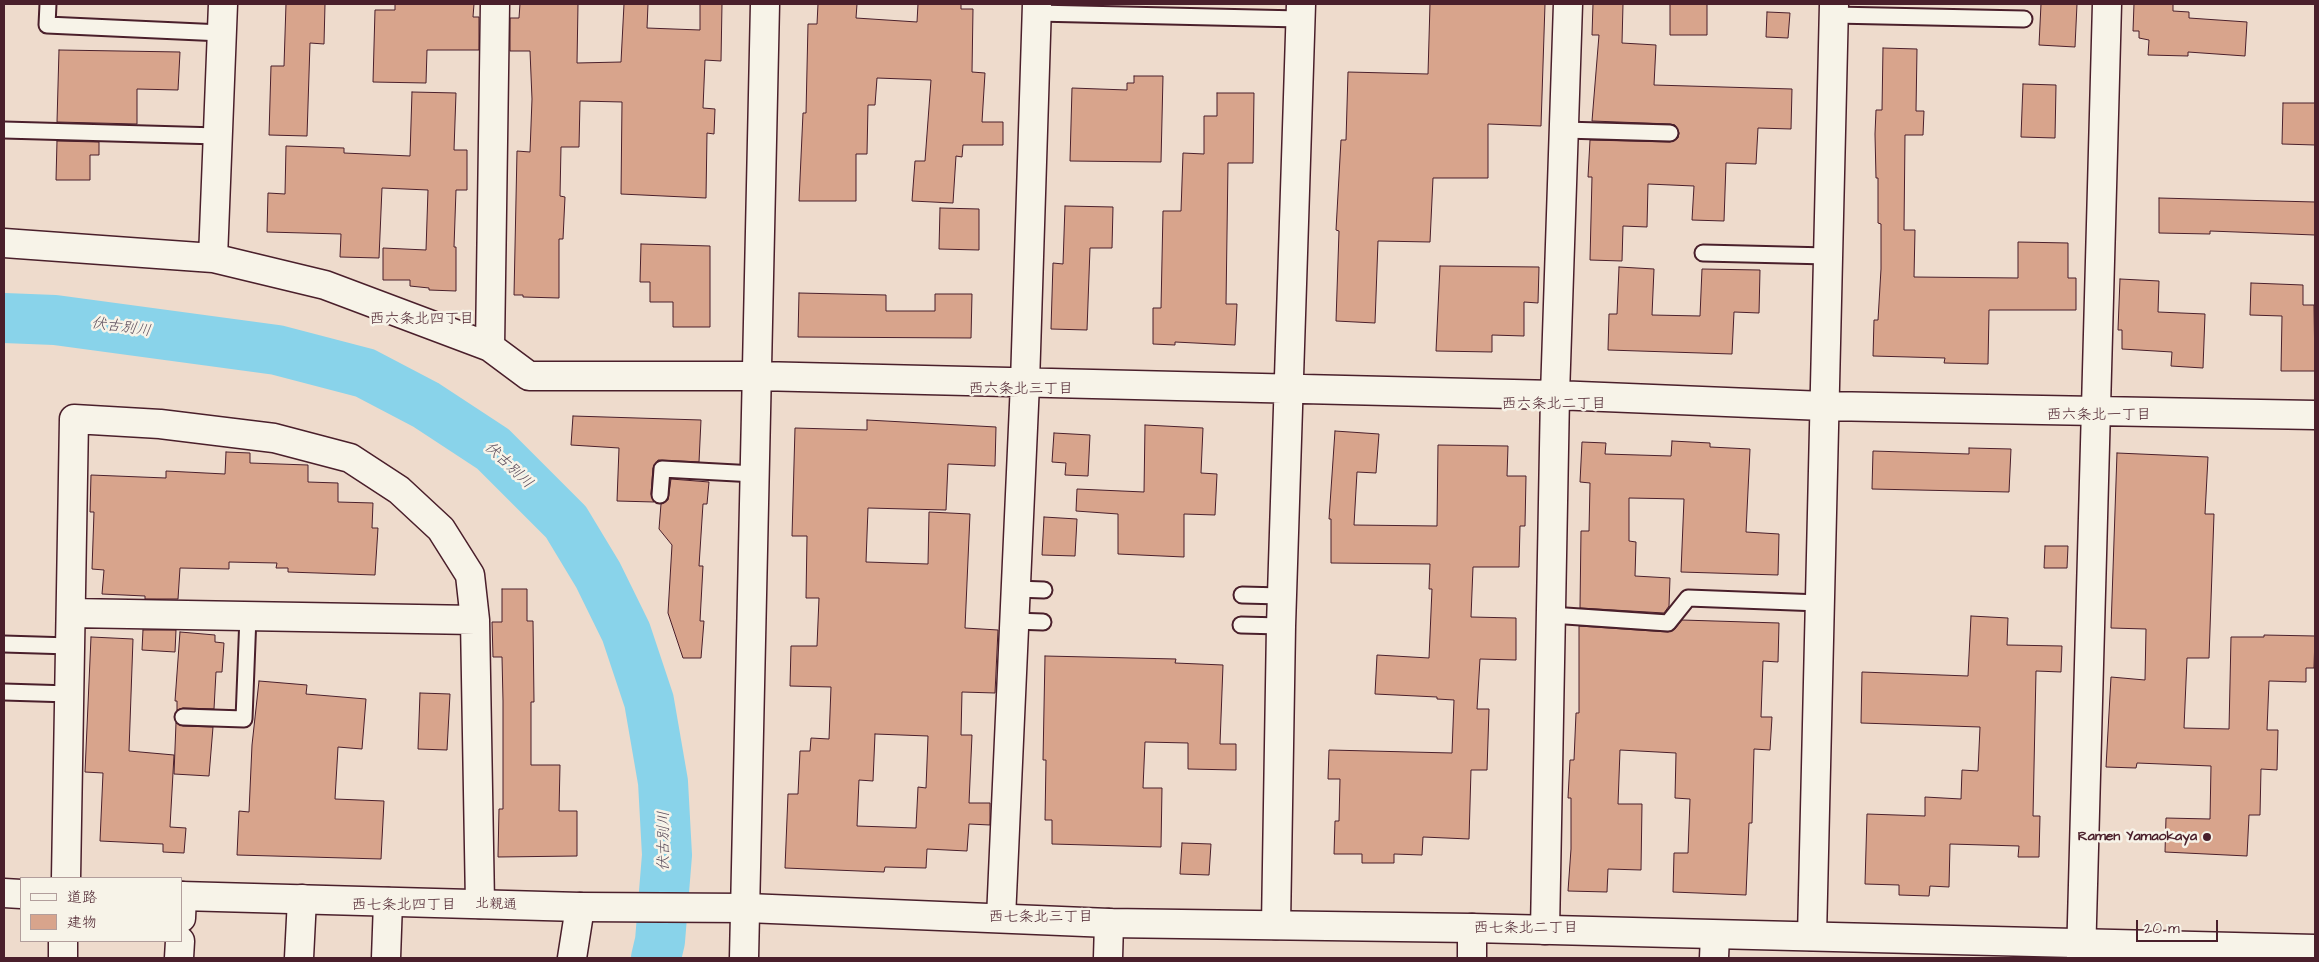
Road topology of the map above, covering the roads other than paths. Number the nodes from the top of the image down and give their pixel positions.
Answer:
1 (48, 4) edge
2 (223, 4) edge
3 (495, 4) edge
4 (765, 4) edge
5 (1568, 4) edge
6 (2107, 4) edge
7 (1036, 8) edge
8 (1834, 9) edge
9 (1301, 11) edge
10 (2024, 19) dead end
11 (222, 34) junction
12 (4, 130) edge
13 (1564, 130) junction
14 (1670, 133) dead end
15 (218, 136) junction
16 (4, 243) edge
17 (1703, 253) dead end
18 (1828, 256) junction
19 (214, 258) junction
20 (490, 347) junction
21 (757, 376) junction
22 (1025, 383) junction
23 (1289, 389) junction
24 (1555, 395) junction
25 (1824, 406) junction
26 (2096, 410) junction
27 (2315, 415) edge
28 (755, 474) junction
29 (660, 495) dead end
30 (1016, 589) junction
31 (1044, 590) dead end
32 (1242, 595) dead end
33 (1282, 596) junction
34 (1820, 602) junction
35 (71, 613) junction
36 (248, 616) junction
37 (1551, 616) junction
38 (476, 620) junction
39 (1014, 621) junction
40 (1044, 622) dead end
41 (1241, 625) dead end
42 (1281, 626) junction
43 (4, 644) edge
44 (70, 646) junction
45 (4, 692) edge
46 (70, 694) junction
47 (182, 717) dead end
48 (66, 877) edge
49 (4, 893) edge
50 (20, 894) edge
51 (302, 899) junction
52 (388, 902) junction
53 (182, 903) edge
54 (480, 904) junction
55 (580, 907) junction
56 (747, 908) junction
57 (1001, 918) junction
58 (1109, 923) junction
59 (1276, 925) junction
60 (1472, 928) junction
61 (1545, 930) junction
62 (1812, 936) junction
63 (64, 942) edge
64 (180, 942) edge
65 (1715, 947) edge
66 (2315, 949) edge
67 (2081, 950) edge
68 (63, 958) edge
69 (179, 958) edge
70 (299, 958) edge
71 (386, 958) edge
72 (572, 958) edge
73 (744, 958) edge
74 (1108, 958) edge
75 (1472, 958) edge

1 - 11 lane
2 - 11 street
3 - 20 street
4 - 21 street
5 - 13 street
6 - 26 street
7 - 9 lane
7 - 22 street
8 - 10 lane
8 - 18 street
9 - 23 street
11 - 15 street
12 - 15 lane
13 - 14 lane
13 - 24 street
15 - 19 street
16 - 19 street
17 - 18 lane
18 - 25 street
19 - 20 street
20 - 21 street
21 - 22 street
21 - 28 street
22 - 23 street
22 - 30 street
23 - 24 street
23 - 33 street
24 - 25 street
24 - 37 street
25 - 26 street
25 - 34 street
26 - 27 street
26 - 67 street
28 - 29 lane
28 - 56 street
30 - 31 lane
30 - 39 street
32 - 33 lane
33 - 42 street
34 - 37 lane
34 - 62 street
35 - 36 street
35 - 38 street
35 - 44 street
36 - 38 street
36 - 47 lane
37 - 61 street
38 - 54 street
39 - 40 lane
39 - 57 street
41 - 42 lane
42 - 59 street
43 - 44 lane
44 - 46 street
45 - 46 lane
46 - 48 street
49 - 50 street
51 - 52 street, 北親通
51 - 53 street, 北親通
51 - 70 street
52 - 54 street, 北親通
52 - 71 street
54 - 55 street, 北親通
55 - 56 street, 北親通
55 - 72 street
56 - 57 street, 北親通
56 - 73 street
57 - 58 street, 北親通
58 - 59 street, 北親通
58 - 74 street
59 - 60 street, 北親通
60 - 61 street, 北親通
60 - 75 street
61 - 65 street, 北親通
62 - 65 street, 北親通
62 - 67 street, 北親通
63 - 68 street
64 - 69 street
66 - 67 street, 北親通

